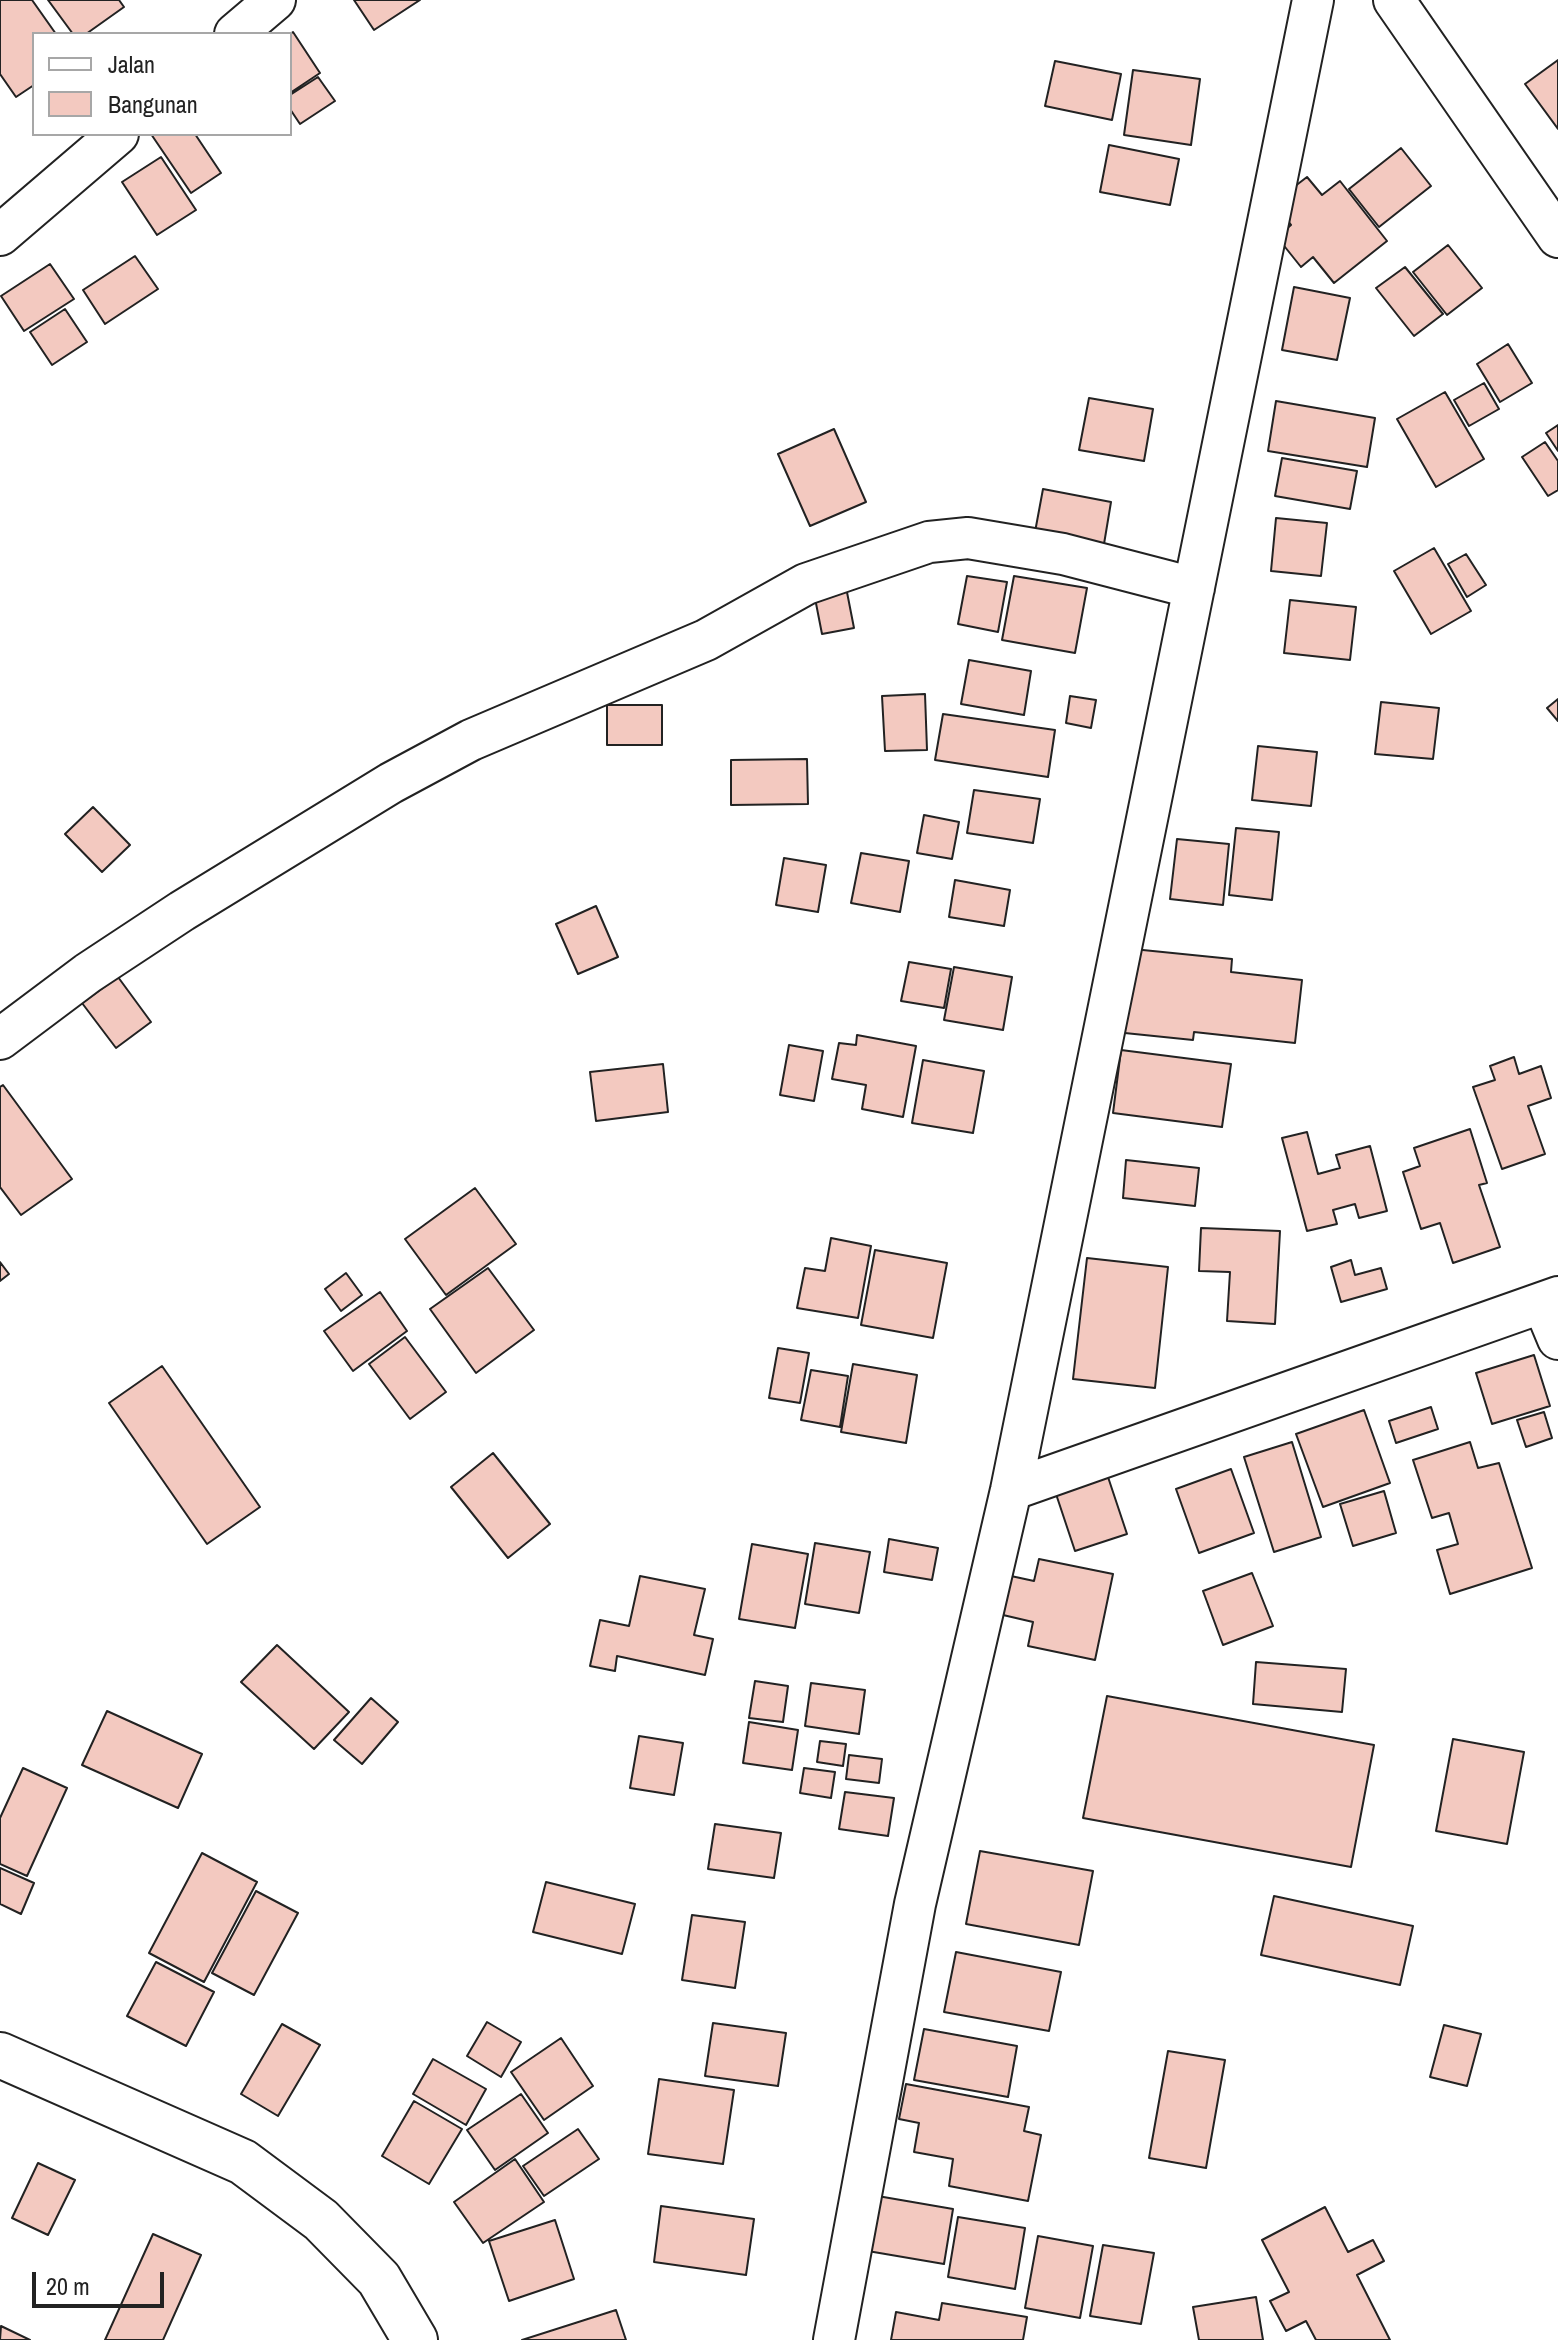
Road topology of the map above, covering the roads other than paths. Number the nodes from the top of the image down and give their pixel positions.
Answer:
1 (275, 0) edge
2 (1313, 0) edge
3 (1394, 0) edge
4 (237, 32) edge
5 (116, 136) edge
6 (0, 235) edge
7 (1558, 237) edge
8 (1194, 588) junction
9 (0, 1039) edge
10 (1553, 1313) edge
11 (1011, 1490) junction
12 (0, 2055) edge
13 (415, 2340) edge
14 (834, 2340) edge

1 - 4 street
2 - 8 street
3 - 7 street
5 - 6 street
8 - 9 street
8 - 11 street
10 - 11 street
11 - 14 street
12 - 13 highway

